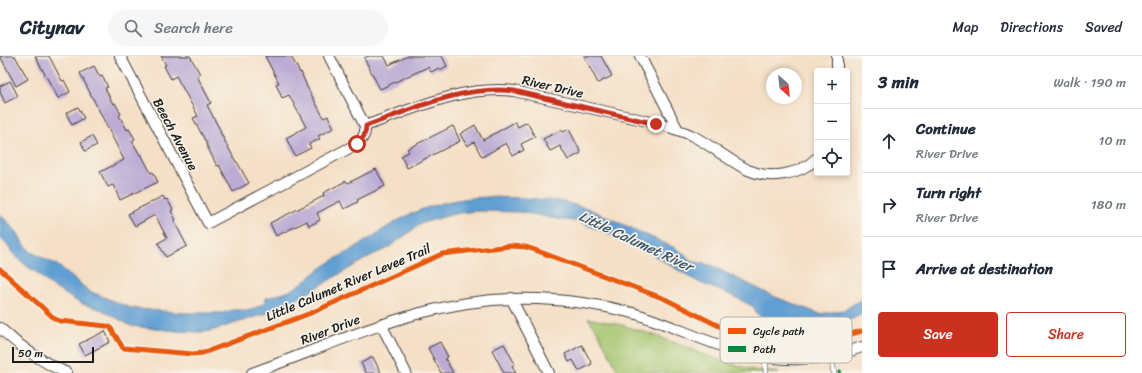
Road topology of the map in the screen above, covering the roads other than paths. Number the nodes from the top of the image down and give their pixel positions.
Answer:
1 (120, 56) edge
2 (329, 56) edge
3 (640, 56) edge
4 (837, 56) edge
5 (838, 68) edge
6 (366, 126) junction
7 (678, 130) junction
8 (814, 161) edge
9 (511, 298) junction
10 (381, 324) junction
11 (0, 328) edge
12 (720, 345) edge
13 (862, 347) edge
14 (852, 350) edge
15 (765, 363) edge
16 (832, 363) edge
17 (259, 372) edge
18 (67, 373) edge
19 (406, 373) edge
20 (549, 373) edge
21 (766, 373) edge
22 (834, 373) edge

1 - 6 street, Beech Avenue
2 - 6 street
3 - 7 street
4 - 5 street
6 - 7 street, River Drive
7 - 8 street, River Drive
9 - 10 street, River Drive
9 - 12 street, River Drive
9 - 20 street
10 - 17 street, River Drive
10 - 19 street
11 - 18 street
13 - 14 street, River Drive
15 - 21 lane
16 - 22 lane

